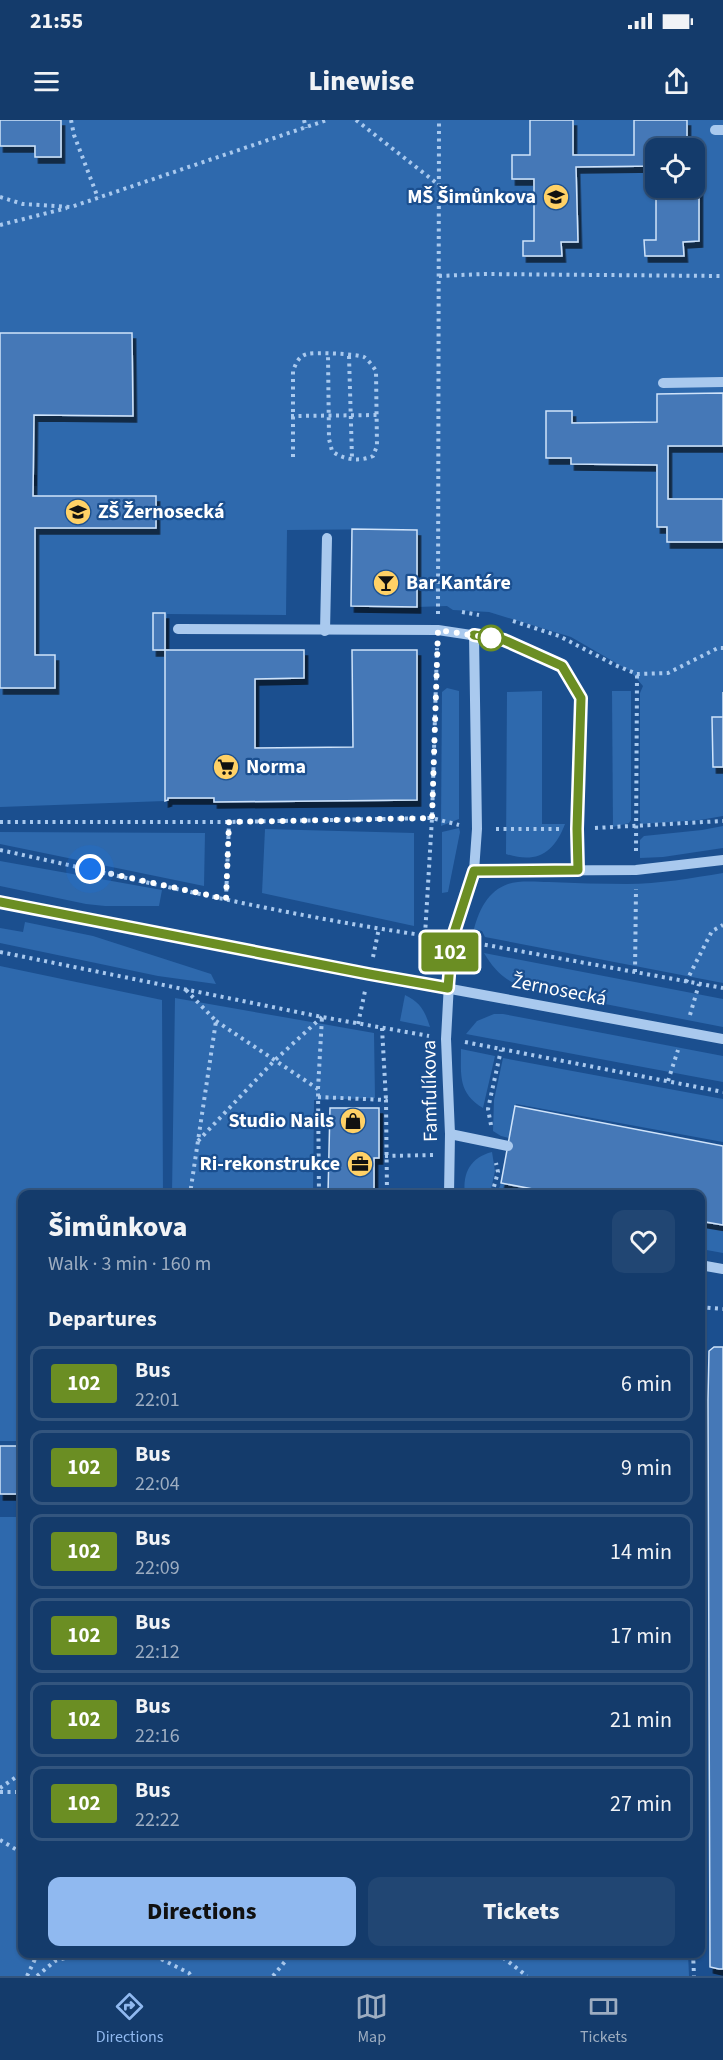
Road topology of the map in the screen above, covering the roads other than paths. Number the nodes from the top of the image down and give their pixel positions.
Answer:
1 (723, 382) edge
2 (663, 383) dead end
3 (327, 538) dead end
4 (178, 629) dead end
5 (325, 631) junction
6 (474, 635) junction
7 (723, 860) edge
8 (578, 870) junction
9 (474, 871) junction
10 (0, 902) edge
11 (448, 988) junction
12 (723, 1039) edge
13 (450, 1134) junction
14 (508, 1146) dead end
15 (448, 1190) edge
16 (705, 1266) edge
17 (723, 1269) edge

1 - 2 street
3 - 5 street
4 - 5 street
5 - 6 street
6 - 8 street
6 - 9 street, Famfulíkova
7 - 8 street
8 - 9 street
9 - 11 street, Famfulíkova
10 - 11 street, Žernosecká
11 - 12 street, Žernosecká
11 - 13 street, Famfulíkova
13 - 14 street
13 - 15 street, Famfulíkova
16 - 17 street

